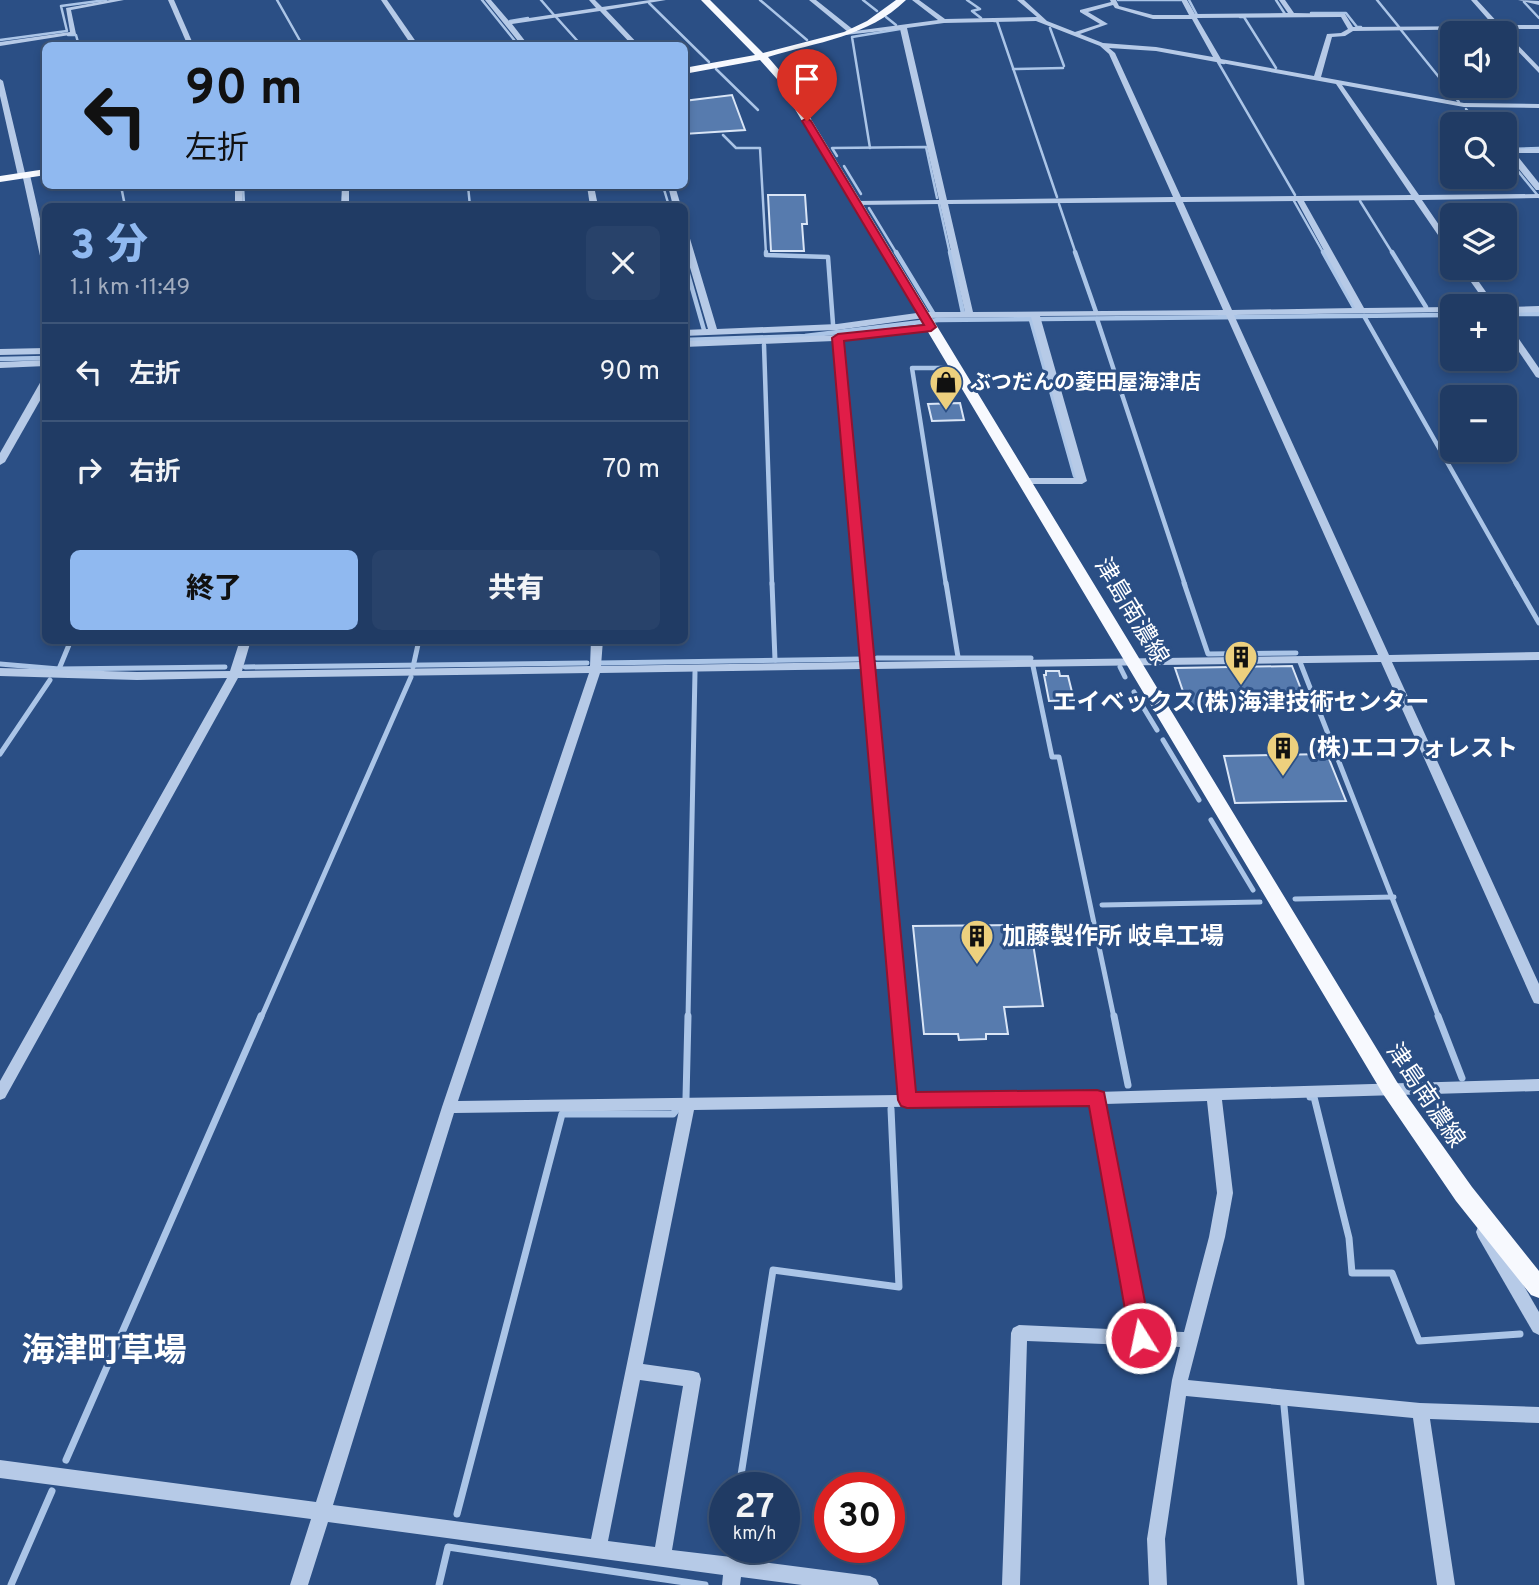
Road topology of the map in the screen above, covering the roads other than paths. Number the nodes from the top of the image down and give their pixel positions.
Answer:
1 (121, 0) edge
2 (171, 0) edge
3 (384, 0) edge
4 (488, 0) edge
5 (592, 0) edge
6 (663, 0) edge
7 (705, 0) edge
8 (812, 0) edge
9 (902, 0) edge
10 (915, 0) edge
11 (1020, 0) edge
12 (1184, 0) edge
13 (1282, 0) edge
14 (1474, 0) edge
15 (1521, 0) edge
16 (1114, 1) edge
17 (1539, 3) edge
18 (601, 9) junction
19 (1292, 15) junction
20 (1193, 16) junction
21 (1044, 20) junction
22 (944, 21) junction
23 (1492, 21) edge
24 (508, 23) junction
25 (904, 26) junction
26 (1539, 27) edge
27 (1351, 29) junction
28 (1517, 30) edge
29 (1440, 31) edge
30 (849, 33) junction
31 (1074, 34) junction
32 (189, 42) edge
33 (413, 42) edge
34 (523, 42) edge
35 (633, 42) edge
36 (0, 44) edge
37 (1102, 45) junction
38 (1517, 48) edge
39 (763, 57) junction
40 (1218, 60) junction
41 (688, 71) edge
42 (1539, 71) edge
43 (1317, 78) junction
44 (0, 81) edge
45 (1340, 82) junction
46 (1539, 106) edge
47 (1539, 151) edge
48 (42, 173) edge
49 (24, 176) junction
50 (0, 179) edge
51 (1537, 193) edge
52 (1416, 197) junction
53 (1299, 198) junction
54 (1177, 199) junction
55 (945, 201) junction
56 (856, 203) junction
57 (1440, 232) edge
58 (688, 246) edge
59 (42, 249) edge
60 (1539, 309) edge
61 (1440, 310) edge
62 (1517, 310) edge
63 (1362, 311) junction
64 (970, 316) junction
65 (1230, 316) junction
66 (1036, 318) junction
67 (927, 321) junction
68 (713, 332) junction
69 (688, 333) edge
70 (838, 338) junction
71 (1517, 342) edge
72 (688, 344) edge
73 (42, 351) edge
74 (0, 352) edge
75 (42, 363) edge
76 (0, 365) edge
77 (1539, 374) edge
78 (42, 388) edge
79 (0, 462) edge
80 (1024, 481) junction
81 (245, 644) edge
82 (597, 644) edge
83 (1539, 656) edge
84 (1384, 658) junction
85 (1134, 662) junction
86 (869, 666) junction
87 (595, 671) junction
88 (0, 672) edge
89 (235, 674) junction
90 (1539, 999) edge
91 (1539, 1084) edge
92 (1390, 1088) junction
93 (0, 1094) edge
94 (1214, 1094) junction
95 (1097, 1098) junction
96 (907, 1100) junction
97 (688, 1103) junction
98 (449, 1107) junction
99 (1464, 1194) junction
100 (1539, 1288) edge
101 (1539, 1327) edge
102 (1141, 1338) junction
103 (1191, 1340) junction
104 (634, 1371) junction
105 (1179, 1387) junction
106 (1420, 1411) junction
107 (1539, 1415) edge
108 (0, 1469) edge
109 (323, 1510) junction
110 (598, 1547) junction
111 (662, 1556) junction
112 (734, 1565) junction
113 (299, 1585) edge
114 (731, 1585) edge
115 (870, 1585) edge
116 (1011, 1585) edge
117 (1158, 1585) edge
118 (1446, 1585) edge

1 - 36 street
2 - 32 street
3 - 33 street
4 - 24 street
5 - 18 street
6 - 18 street
7 - 39 main road, 津島南濃線
8 - 30 street
9 - 30 main road
10 - 22 street
11 - 21 street
12 - 20 street
13 - 19 street
14 - 23 street
15 - 17 street
16 - 20 street
16 - 31 street
18 - 24 street
18 - 35 street
19 - 20 street
19 - 27 street
20 - 40 street
21 - 22 street
21 - 31 street
22 - 25 street
24 - 34 street
25 - 30 street
25 - 55 street
26 - 28 street
27 - 29 street
27 - 43 street
30 - 39 main road
31 - 37 street
37 - 40 street
37 - 54 street
38 - 42 street
39 - 41 main road
39 - 56 main road, 津島南濃線
40 - 43 street
43 - 45 street
44 - 49 street
45 - 46 street
45 - 52 street
47 - 51 street
48 - 49 main road
49 - 50 main road
49 - 59 street
51 - 52 street
52 - 53 street
52 - 57 street
53 - 54 street
53 - 63 street
54 - 55 street
54 - 65 street
55 - 56 street
55 - 64 street
56 - 67 main road, 津島南濃線
58 - 68 street
60 - 62 street
61 - 63 street
63 - 65 street
64 - 66 street
64 - 67 street
65 - 66 street
65 - 84 street
66 - 80 street
67 - 68 street
67 - 70 street
67 - 80 main road, 津島南濃線
68 - 69 street
70 - 72 street
70 - 86 street
71 - 77 street
73 - 74 street
75 - 76 street
78 - 79 street
80 - 85 main road, 津島南濃線
81 - 89 street
82 - 87 street
83 - 84 street
84 - 85 street
84 - 90 street
85 - 86 street
85 - 92 main road, 津島南濃線
86 - 87 street
86 - 96 street
87 - 89 street
87 - 98 street
88 - 89 street
89 - 93 street
91 - 92 street
92 - 94 street
92 - 99 main road, 津島南濃線
94 - 95 street
94 - 103 street
95 - 96 street
95 - 102 street
96 - 97 street
97 - 98 street
97 - 104 street
98 - 109 street
99 - 100 main road, 津島南濃線
99 - 101 street
102 - 103 street
102 - 116 street
103 - 105 street
104 - 110 street
104 - 111 street
105 - 106 street
105 - 117 street
106 - 107 street
106 - 118 street
108 - 109 street
109 - 110 street
109 - 113 street
110 - 111 street
111 - 112 street
112 - 114 street
112 - 115 street

